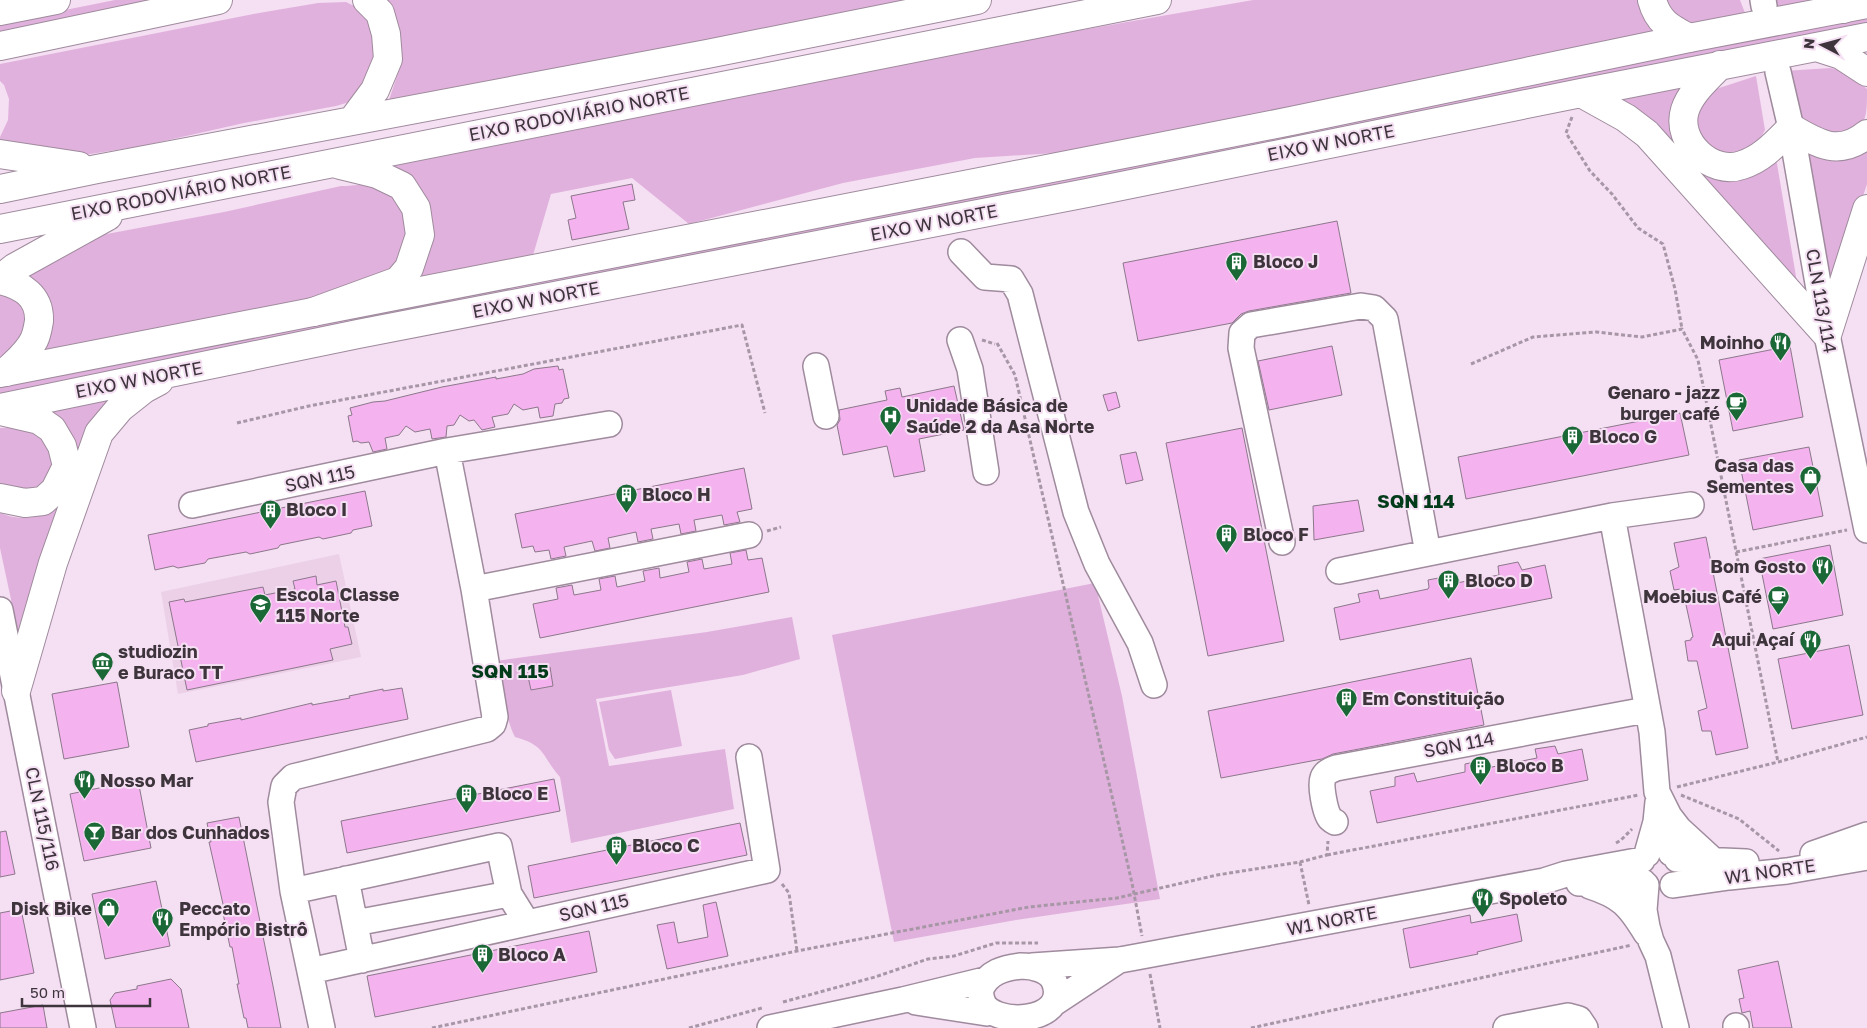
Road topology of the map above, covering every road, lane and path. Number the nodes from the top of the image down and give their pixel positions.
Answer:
1 (56, 0) edge
2 (218, 0) edge
3 (367, 0) edge
4 (977, 0) edge
5 (1157, 0) edge
6 (1652, 0) edge
7 (1853, 4) edge
8 (0, 11) edge
9 (1867, 37) edge
10 (1689, 38) junction
11 (0, 46) edge
12 (1816, 47) junction
13 (1720, 65) junction
14 (1778, 72) dead end
15 (1867, 72) edge
16 (1581, 93) junction
17 (352, 121) junction
18 (1791, 128) junction
19 (1867, 134) edge
20 (0, 154) edge
21 (331, 163) junction
22 (98, 169) junction
23 (0, 189) edge
24 (135, 202) junction
25 (1867, 209) edge
26 (0, 229) edge
27 (961, 252) dead end
28 (0, 280) edge
29 (313, 312) junction
30 (1682, 329) junction
31 (1826, 335) junction
32 (960, 340) dead end
33 (997, 343) dead end
34 (1471, 364) dead end
35 (816, 366) dead end
36 (3, 373) edge
37 (174, 373) junction
38 (0, 409) edge
39 (765, 413) dead end
40 (826, 416) dead end
41 (237, 423) dead end
42 (609, 424) dead end
43 (447, 452) junction
44 (986, 472) dead end
45 (0, 498) edge
46 (192, 505) dead end
47 (1691, 505) dead end
48 (1612, 516) junction
49 (1867, 528) edge
50 (749, 535) dead end
51 (1282, 542) dead end
52 (1736, 552) junction
53 (1428, 553) junction
54 (1339, 571) dead end
55 (474, 589) junction
56 (0, 610) edge
57 (8, 681) edge
58 (1154, 684) dead end
59 (1646, 710) junction
60 (1867, 737) edge
61 (749, 757) dead end
62 (1778, 762) junction
63 (1661, 801) junction
64 (1332, 820) joint
65 (1867, 835) edge
66 (1328, 855) junction
67 (1867, 857) edge
68 (1300, 862) junction
69 (1715, 862) junction
70 (767, 870) junction
71 (1658, 871) junction
72 (346, 879) junction
73 (1544, 881) junction
74 (1581, 883) junction
75 (293, 891) junction
76 (509, 894) junction
77 (1133, 894) junction
78 (355, 923) junction
79 (527, 923) junction
80 (1314, 924) junction
81 (1654, 948) junction
82 (797, 951) junction
83 (1147, 955) junction
84 (362, 960) junction
85 (1120, 960) junction
86 (1032, 966) junction
87 (310, 971) junction
88 (985, 980) junction
89 (904, 1000) junction
90 (1047, 1015) edge
91 (1000, 1020) edge
92 (83, 1028) edge
93 (322, 1028) edge
94 (432, 1028) edge
95 (770, 1028) edge
96 (1160, 1028) edge
97 (1251, 1028) edge
98 (1506, 1028) edge
99 (1585, 1028) edge
100 (1676, 1028) edge

1 - 8 main road
2 - 11 main road
3 - 17 main road
4 - 17 main road, EIXO RODOVIÁRIO NORTE
5 - 21 main road, EIXO RODOVIÁRIO NORTE
6 - 10 main road
7 - 10 main road, EIXO W NORTE
9 - 12 main road, EIXO W NORTE
10 - 29 main road, EIXO W NORTE
12 - 13 main road, EIXO W NORTE
12 - 15 main road
13 - 16 main road, EIXO W NORTE
13 - 18 main road
14 - 18 street, CLN 113/114
16 - 30 path
16 - 31 main road
16 - 37 main road, EIXO W NORTE
17 - 22 main road, EIXO RODOVIÁRIO NORTE
18 - 19 main road
18 - 31 street, CLN 113/114
20 - 22 main road
21 - 24 main road, EIXO RODOVIÁRIO NORTE
21 - 29 main road
22 - 23 main road, EIXO RODOVIÁRIO NORTE
24 - 26 main road, EIXO RODOVIÁRIO NORTE
24 - 28 main road
25 - 31 main road
27 - 58 street
28 - 36 main road
29 - 36 main road, EIXO W NORTE
30 - 34 path
30 - 52 path
31 - 49 street, CLN 113/114
32 - 44 street
33 - 77 path
35 - 40 street
37 - 38 main road, EIXO W NORTE
37 - 57 main road
38 - 45 main road
39 - 41 path
42 - 43 street, SQN 115
43 - 46 street, SQN 115
43 - 55 street
47 - 48 street
48 - 53 street
48 - 59 street
49 - 52 path
50 - 55 street
51 - 53 street
52 - 62 path
53 - 54 street
55 - 75 street
56 - 57 street, CLN 115/116
57 - 92 street, CLN 115/116
59 - 63 street
59 - 64 street, SQN 114
60 - 62 path
61 - 70 street
62 - 63 path
63 - 66 path
63 - 69 street
63 - 71 street
64 - 66 path
65 - 69 street, W1 NORTE
66 - 68 path
67 - 71 street, W1 NORTE
68 - 77 path
68 - 80 path
69 - 71 street, W1 NORTE
70 - 79 street, SQN 115
70 - 82 path
71 - 73 street, W1 NORTE
71 - 74 street, W1 NORTE
71 - 81 street
72 - 75 street
72 - 76 street
72 - 78 street
73 - 74 street, W1 NORTE
73 - 80 street, W1 NORTE
74 - 81 street
75 - 87 street
76 - 78 street
76 - 79 street
77 - 82 path
77 - 83 path
78 - 84 street
79 - 84 street, SQN 115
80 - 83 street, W1 NORTE
81 - 97 path
81 - 100 street
82 - 94 path
83 - 85 street, W1 NORTE
83 - 96 path
84 - 87 street, SQN 115
85 - 86 street, W1 NORTE
85 - 90 street, W1 NORTE
86 - 88 street
86 - 90 street
87 - 93 street
88 - 89 street
88 - 91 street
89 - 91 street
89 - 95 street
90 - 91 street
98 - 99 street

